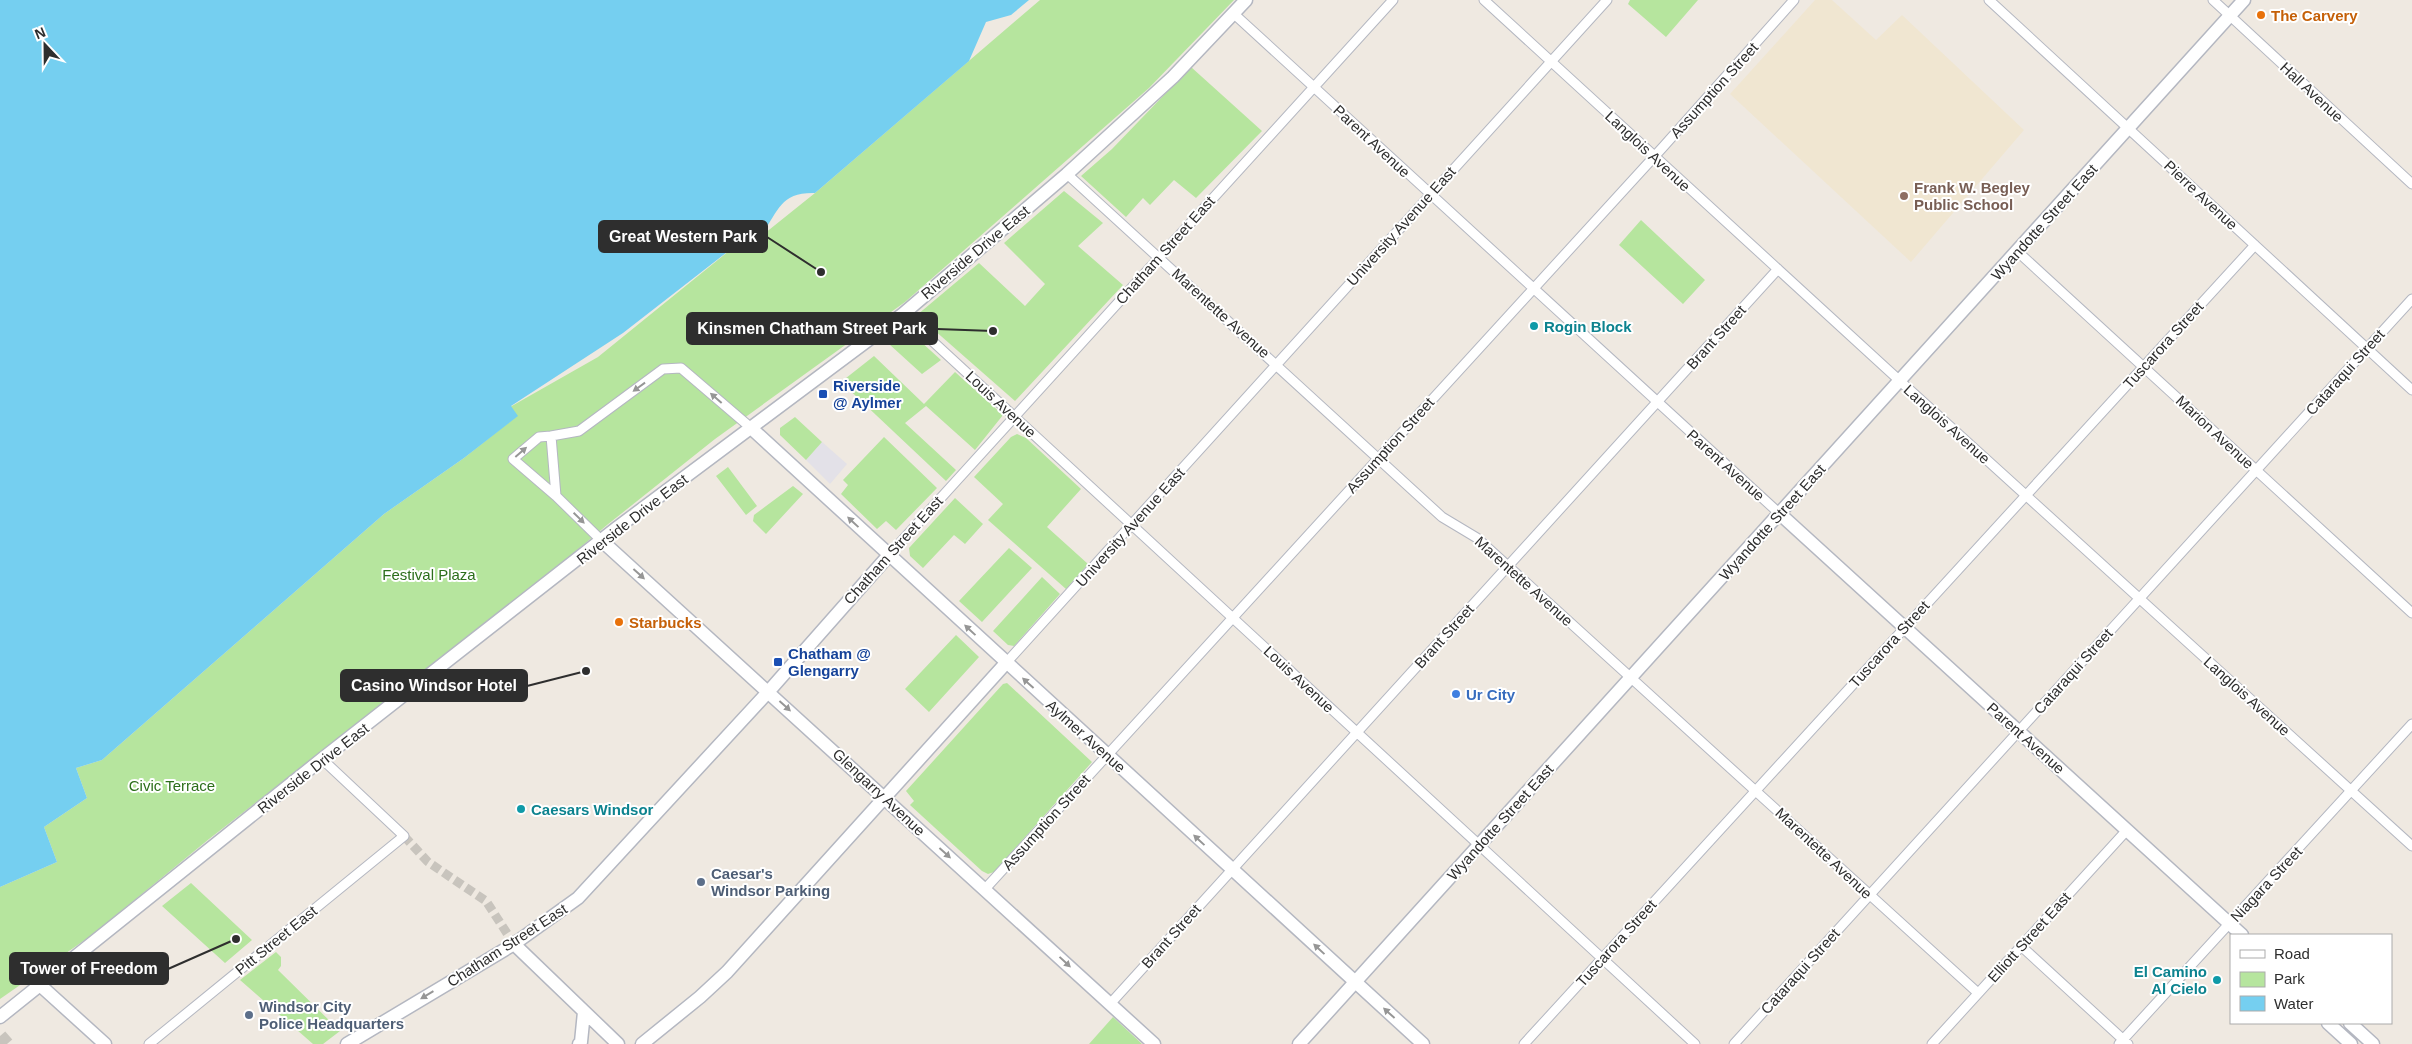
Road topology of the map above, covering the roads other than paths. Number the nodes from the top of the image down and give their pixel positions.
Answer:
1 (1246, 0) edge
2 (1393, 0) edge
3 (1484, 0) edge
4 (1608, 0) edge
5 (1794, 0) edge
6 (1989, 0) edge
7 (2213, 0) edge
8 (2244, 0) edge
9 (1233, 14) junction
10 (2230, 16) junction
11 (1552, 62) junction
12 (1314, 87) junction
13 (2129, 128) junction
14 (1654, 156) junction
15 (1067, 174) junction
16 (2412, 184) edge
17 (1429, 194) junction
18 (2255, 245) junction
19 (2018, 252) junction
20 (1160, 257) junction
21 (1778, 269) junction
22 (1533, 288) junction
23 (2412, 299) edge
24 (903, 314) junction
25 (2367, 348) junction
26 (1277, 364) junction
27 (2143, 367) junction
28 (1900, 382) junction
29 (2412, 390) edge
30 (1657, 402) junction
31 (1014, 416) junction
32 (750, 427) junction
33 (551, 436) junction
34 (1379, 457) junction
35 (2256, 470) junction
36 (2026, 495) junction
37 (556, 496) junction
38 (1780, 514) junction
39 (1132, 524) junction
40 (602, 541) junction
41 (889, 555) junction
42 (1508, 566) junction
43 (2139, 598) junction
44 (2412, 613) edge
45 (1233, 618) junction
46 (1904, 628) junction
47 (1006, 663) junction
48 (1631, 677) junction
49 (769, 691) junction
50 (2412, 724) edge
51 (2018, 731) junction
52 (1357, 732) junction
53 (1107, 755) junction
54 (322, 759) junction
55 (1756, 790) junction
56 (2351, 790) junction
57 (883, 796) junction
58 (2127, 830) junction
59 (1480, 845) junction
60 (2412, 846) edge
61 (1232, 870) junction
62 (985, 889) junction
63 (1870, 894) junction
64 (2230, 923) junction
65 (2241, 934) edge
66 (514, 944) junction
67 (2021, 946) junction
68 (1602, 958) junction
69 (1355, 982) junction
70 (41, 986) junction
71 (1978, 993) junction
72 (1110, 1004) junction
73 (584, 1012) junction
74 (0, 1017) edge
75 (2329, 1024) edge
76 (2351, 1024) edge
77 (2124, 1043) edge
78 (105, 1044) edge
79 (149, 1044) edge
80 (347, 1044) edge
81 (579, 1044) edge
82 (618, 1044) edge
83 (642, 1044) edge
84 (1154, 1044) edge
85 (1299, 1044) edge
86 (1423, 1044) edge
87 (1524, 1044) edge
88 (1696, 1044) edge
89 (1734, 1044) edge
90 (1932, 1044) edge
91 (2352, 1044) edge
92 (2374, 1044) edge

1 - 9 main road, Riverside Drive East
2 - 12 street, Chatham Street East
3 - 11 street, Langlois Avenue
4 - 11 street, University Avenue East
5 - 14 street, Assumption Street
6 - 13 street, Pierre Avenue
7 - 10 street, Hall Avenue
8 - 10 main road, Wyandotte Street East
9 - 12 street, Parent Avenue
9 - 15 main road, Riverside Drive East
10 - 13 main road, Wyandotte Street East
10 - 16 street, Hall Avenue
11 - 14 street, Langlois Avenue
11 - 17 street, University Avenue East
12 - 17 street, Parent Avenue
12 - 20 street, Chatham Street East
13 - 18 street, Pierre Avenue
13 - 19 main road, Wyandotte Street East
14 - 21 street, Langlois Avenue
14 - 22 street, Assumption Street
15 - 20 street, Marentette Avenue
15 - 24 main road, Riverside Drive East
17 - 22 street, Parent Avenue
17 - 26 street, University Avenue East
18 - 25 street, Pierre Avenue
18 - 27 street, Tuscarora Street
19 - 27 street, Marion Avenue
19 - 28 main road, Wyandotte Street East
20 - 26 street, Marentette Avenue
20 - 31 street, Chatham Street East
21 - 28 street, Langlois Avenue
21 - 30 street, Brant Street
22 - 30 street, Parent Avenue
22 - 34 street, Assumption Street
23 - 25 street, Cataraqui Street
24 - 31 street, Louis Avenue
24 - 32 main road, Riverside Drive East
25 - 29 street, Pierre Avenue
25 - 35 street, Cataraqui Street
26 - 34 street, Marentette Avenue
26 - 39 street, University Avenue East
27 - 35 street, Marion Avenue
27 - 36 street, Tuscarora Street
28 - 36 street, Langlois Avenue
28 - 38 main road, Wyandotte Street East
30 - 38 street, Parent Avenue
30 - 42 street, Brant Street
31 - 39 street, Louis Avenue
31 - 41 street, Chatham Street East
32 -> 33 street
32 - 40 main road, Riverside Drive East
41 -> 32 main road, Aylmer Avenue
33 - 37 street
37 -> 33 street
34 - 42 street, Marentette Avenue
34 - 45 street, Assumption Street
35 - 43 street, Cataraqui Street
35 - 44 street, Marion Avenue
36 - 43 street, Langlois Avenue
36 - 46 street, Tuscarora Street
37 -> 40 street
38 - 46 main road, Parent Avenue
38 - 48 main road, Wyandotte Street East
39 - 45 street, Louis Avenue
39 - 47 street, University Avenue East
40 -> 49 main road, Glengarry Avenue
40 - 54 main road, Riverside Drive East
47 -> 41 main road, Aylmer Avenue
41 - 49 main road, Chatham Street East
42 - 48 street, Marentette Avenue
42 - 52 street, Brant Street
43 - 51 street, Cataraqui Street
43 - 56 street, Langlois Avenue
45 - 52 street, Louis Avenue
45 - 53 street, Assumption Street
46 - 51 main road, Parent Avenue
46 - 55 street, Tuscarora Street
53 -> 47 main road, Aylmer Avenue
47 - 57 main road, University Avenue East
48 - 55 street, Marentette Avenue
48 - 59 main road, Wyandotte Street East
49 -> 57 main road, Glengarry Avenue
49 - 66 main road, Chatham Street East
50 - 56 street, Niagara Street
51 - 58 main road, Parent Avenue
51 - 63 street, Cataraqui Street
52 - 59 street, Louis Avenue
52 - 61 street, Brant Street
61 -> 53 main road, Aylmer Avenue
53 - 62 street, Assumption Street
54 - 70 main road, Riverside Drive East
54 - 79 street, Pitt Street East
55 - 63 street, Marentette Avenue
55 - 68 street, Tuscarora Street
56 - 60 street, Langlois Avenue
56 - 64 street, Niagara Street
57 -> 62 main road, Glengarry Avenue
57 - 83 main road, University Avenue East
58 - 64 main road, Parent Avenue
58 - 67 street, Elliott Street East
59 - 68 street, Louis Avenue
59 - 69 main road, Wyandotte Street East
69 -> 61 main road, Aylmer Avenue
61 - 72 street, Brant Street
62 -> 72 main road, Glengarry Avenue
63 - 71 street, Marentette Avenue
63 - 89 street, Cataraqui Street
64 - 65 main road, Parent Avenue
64 - 77 street, Niagara Street
66 - 73 main road
66 -> 80 main road, Chatham Street East
67 - 71 street, Elliott Street East
67 - 77 street
68 - 87 street, Tuscarora Street
68 - 88 street, Louis Avenue
69 - 85 main road, Wyandotte Street East
86 -> 69 main road, Aylmer Avenue
70 - 74 main road, Riverside Drive East
70 - 78 main road
71 - 90 street, Elliott Street East
72 - 84 main road, Glengarry Avenue
73 - 81 main road
73 - 82 main road
75 - 91 main road
76 - 92 main road

